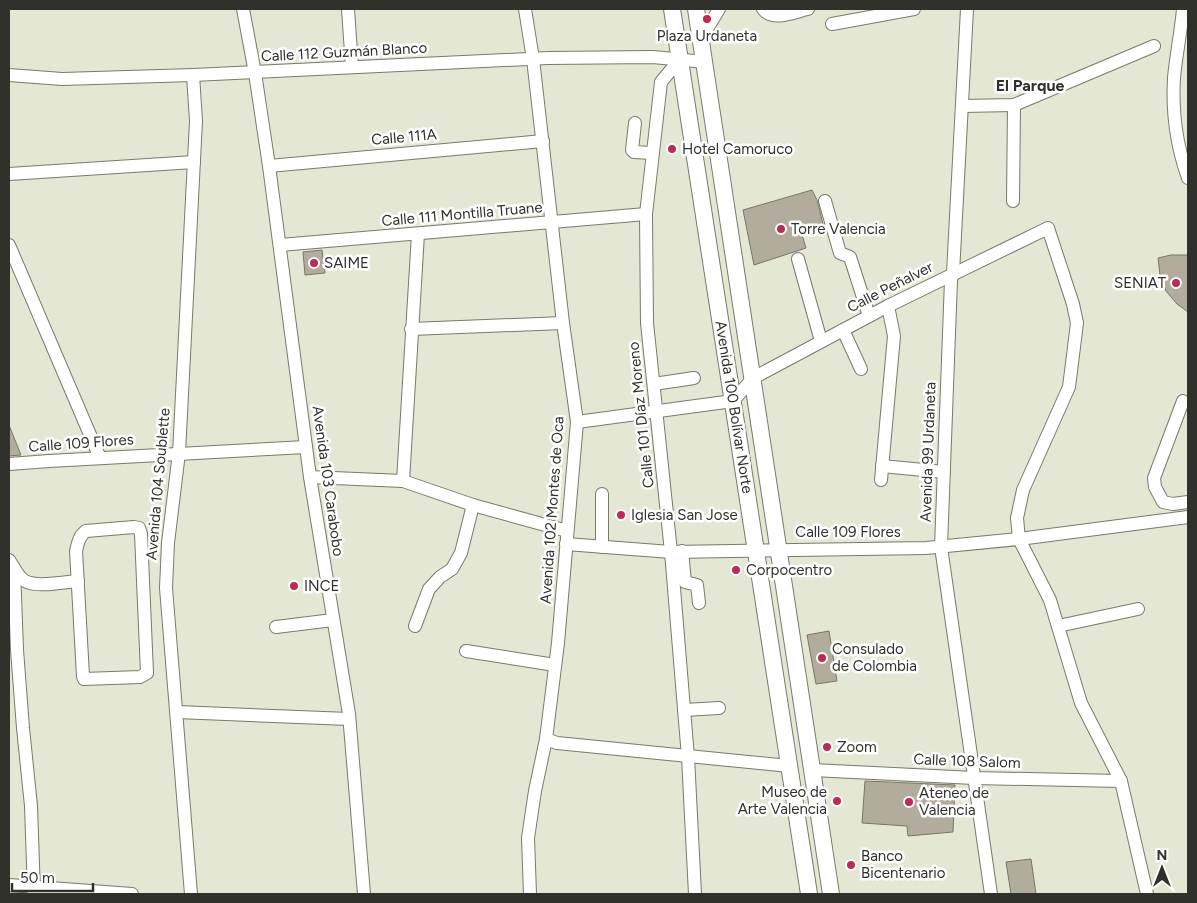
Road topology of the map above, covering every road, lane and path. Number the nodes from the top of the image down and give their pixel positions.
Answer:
1 (243, 9) edge
2 (348, 9) edge
3 (525, 9) edge
4 (672, 9) edge
5 (696, 9) edge
6 (719, 9) edge
7 (763, 9) edge
8 (808, 9) edge
9 (914, 9) edge
10 (967, 9) edge
11 (1183, 9) edge
12 (832, 24) dead end
13 (701, 39) junction
14 (1154, 46) dead end
15 (533, 59) junction
16 (680, 59) junction
17 (705, 62) junction
18 (352, 68) junction
19 (255, 73) junction
20 (9, 75) edge
21 (193, 75) junction
22 (1014, 105) junction
23 (962, 106) junction
24 (635, 123) dead end
25 (543, 141) junction
26 (652, 153) junction
27 (194, 162) junction
28 (269, 166) junction
29 (9, 174) edge
30 (1188, 178) edge
31 (825, 201) dead end
32 (1013, 201) dead end
33 (646, 214) junction
34 (552, 222) junction
35 (418, 234) junction
36 (9, 245) edge
37 (280, 245) junction
38 (798, 259) dead end
39 (953, 274) junction
40 (888, 306) junction
41 (869, 316) junction
42 (563, 323) junction
43 (411, 329) junction
44 (843, 330) junction
45 (821, 341) junction
46 (861, 369) dead end
47 (694, 378) dead end
48 (752, 378) junction
49 (654, 384) junction
50 (733, 400) junction
51 (1182, 400) dead end
52 (657, 411) junction
53 (577, 422) junction
54 (306, 447) junction
55 (179, 453) junction
56 (100, 458) junction
57 (9, 464) edge
58 (882, 466) junction
59 (944, 472) junction
60 (310, 477) junction
61 (403, 480) junction
62 (881, 480) dead end
63 (602, 494) dead end
64 (1188, 502) edge
65 (473, 505) junction
66 (1188, 517) edge
67 (566, 538) junction
68 (1019, 539) junction
69 (602, 547) junction
70 (941, 547) junction
71 (756, 549) junction
72 (780, 549) junction
73 (677, 551) junction
74 (11, 564) edge
75 (78, 581) junction
76 (700, 604) dead end
77 (1138, 609) dead end
78 (333, 620) junction
79 (276, 626) dead end
80 (415, 626) dead end
81 (1058, 626) junction
82 (466, 651) dead end
83 (555, 665) junction
84 (719, 708) dead end
85 (684, 710) junction
86 (177, 712) junction
87 (349, 719) junction
88 (546, 739) junction
89 (688, 757) junction
90 (789, 766) junction
91 (813, 770) junction
92 (974, 778) junction
93 (1121, 781) junction
94 (9, 885) edge
95 (34, 890) edge
96 (132, 894) edge
97 (191, 894) edge
98 (364, 894) edge
99 (530, 894) edge
100 (695, 894) edge
101 (810, 894) edge
102 (831, 894) edge
103 (991, 894) edge
104 (1148, 894) edge

1 - 19 street, Avenida 103 Carabobo
2 - 18 street
3 - 15 street, Avenida 102 Montes de Oca
4 - 16 main road, Avenida 100 Bolívar Norte
5 - 13 main road, Avenida 100 Bolívar Norte
6 - 13 street
7 - 8 street
9 - 12 street
10 - 23 street, Avenida 99 Urdaneta
11 - 30 street
13 - 17 main road, Avenida 100 Bolívar Norte
14 - 22 street
15 - 16 street, Calle 112 Guzmán Blanco
15 - 18 street, Calle 112 Guzmán Blanco
15 - 25 street, Avenida 102 Montes de Oca
16 - 17 street, Calle 112 Guzmán Blanco
16 - 26 street, Calle 101 Díaz Moreno
16 - 50 main road, Avenida 100 Bolívar Norte
17 - 48 main road, Avenida 100 Bolívar Norte
18 - 19 street, Calle 112 Guzmán Blanco
19 - 21 street, Calle 112 Guzmán Blanco
19 - 28 street, Avenida 103 Carabobo
20 - 21 street, Calle 112 Guzmán Blanco
21 - 27 street, Avenida 104 Soublette
22 - 23 street
22 - 32 street
23 - 39 street, Avenida 99 Urdaneta
24 - 26 street
25 - 28 street, Calle 111A
25 - 34 street, Avenida 102 Montes de Oca
26 - 33 street, Calle 101 Díaz Moreno
27 - 29 street
27 - 55 street, Avenida 104 Soublette
28 - 37 street, Avenida 103 Carabobo
31 - 41 street
33 - 34 street, Calle 111 Montilla Truane
33 - 49 street, Calle 101 Díaz Moreno
34 - 35 street, Calle 111 Montilla Truane
34 - 42 street, Avenida 102 Montes de Oca
35 - 37 street, Calle 111 Montilla Truane
35 - 43 street
36 - 56 street
37 - 54 street, Avenida 103 Carabobo
38 - 45 street
39 - 40 street, Calle Peñalver
39 - 59 street, Avenida 99 Urdaneta
39 - 68 street, Calle Peñalver
40 - 41 street, Calle Peñalver
40 - 58 street
41 - 44 street, Calle Peñalver
42 - 43 street
42 - 53 street, Avenida 102 Montes de Oca
43 - 61 street
44 - 45 street, Calle Peñalver
44 - 46 street
45 - 48 street, Calle Peñalver
47 - 49 street
48 - 50 street
48 - 72 main road, Avenida 100 Bolívar Norte
49 - 52 street, Calle 101 Díaz Moreno
50 - 52 street
50 - 71 main road, Avenida 100 Bolívar Norte
51 - 64 street
52 - 53 street
52 - 73 street, Calle 101 Díaz Moreno
53 - 67 street, Avenida 102 Montes de Oca
54 - 55 street, Calle 109 Flores
54 - 60 street, Avenida 103 Carabobo
55 - 56 street, Calle 109 Flores
55 - 86 street, Avenida 104 Soublette
56 - 57 street, Calle 109 Flores
58 - 59 street
58 - 62 street
59 - 70 street, Avenida 99 Urdaneta
60 - 61 street, Calle 109 Flores
60 - 78 street, Avenida 103 Carabobo
61 - 65 street, Calle 109 Flores
63 - 69 street
65 - 67 street, Calle 109 Flores
65 - 80 street
66 - 68 street, Calle 109 Flores
67 - 69 street, Calle 109 Flores
67 - 83 street, Avenida 102 Montes de Oca
68 - 70 street, Calle 109 Flores
68 - 81 street
69 - 73 street, Calle 109 Flores
70 - 72 street, Calle 109 Flores
70 - 92 street, Avenida 99 Urdaneta
71 - 72 street, Calle 109 Flores
71 - 73 street, Calle 109 Flores
71 - 90 main road, Avenida 100 Bolívar Norte
72 - 91 main road, Avenida 100 Bolívar Norte
73 - 76 street
73 - 85 street, Calle 101 Díaz Moreno
74 - 75 street
74 - 95 street
75 - 75 street
77 - 81 street
78 - 79 street
78 - 87 street, Avenida 103 Carabobo
81 - 93 street
82 - 83 street
83 - 88 street, Avenida 102 Montes de Oca
84 - 85 street
85 - 89 street, Calle 101 Díaz Moreno
86 - 87 street
86 - 97 street, Avenida 104 Soublette
87 - 98 street, Avenida 103 Carabobo
88 - 89 street
88 - 99 street, Avenida 102 Montes de Oca
89 - 90 street
89 - 100 street, Calle 101 Díaz Moreno
90 - 101 main road, Avenida 100 Bolívar Norte
91 - 92 street, Calle 108 Salom
91 - 102 main road, Avenida 100 Bolívar Norte
92 - 93 street, Calle 108 Salom
92 - 103 street, Avenida 99 Urdaneta
93 - 104 street
94 - 95 street
95 - 96 street

